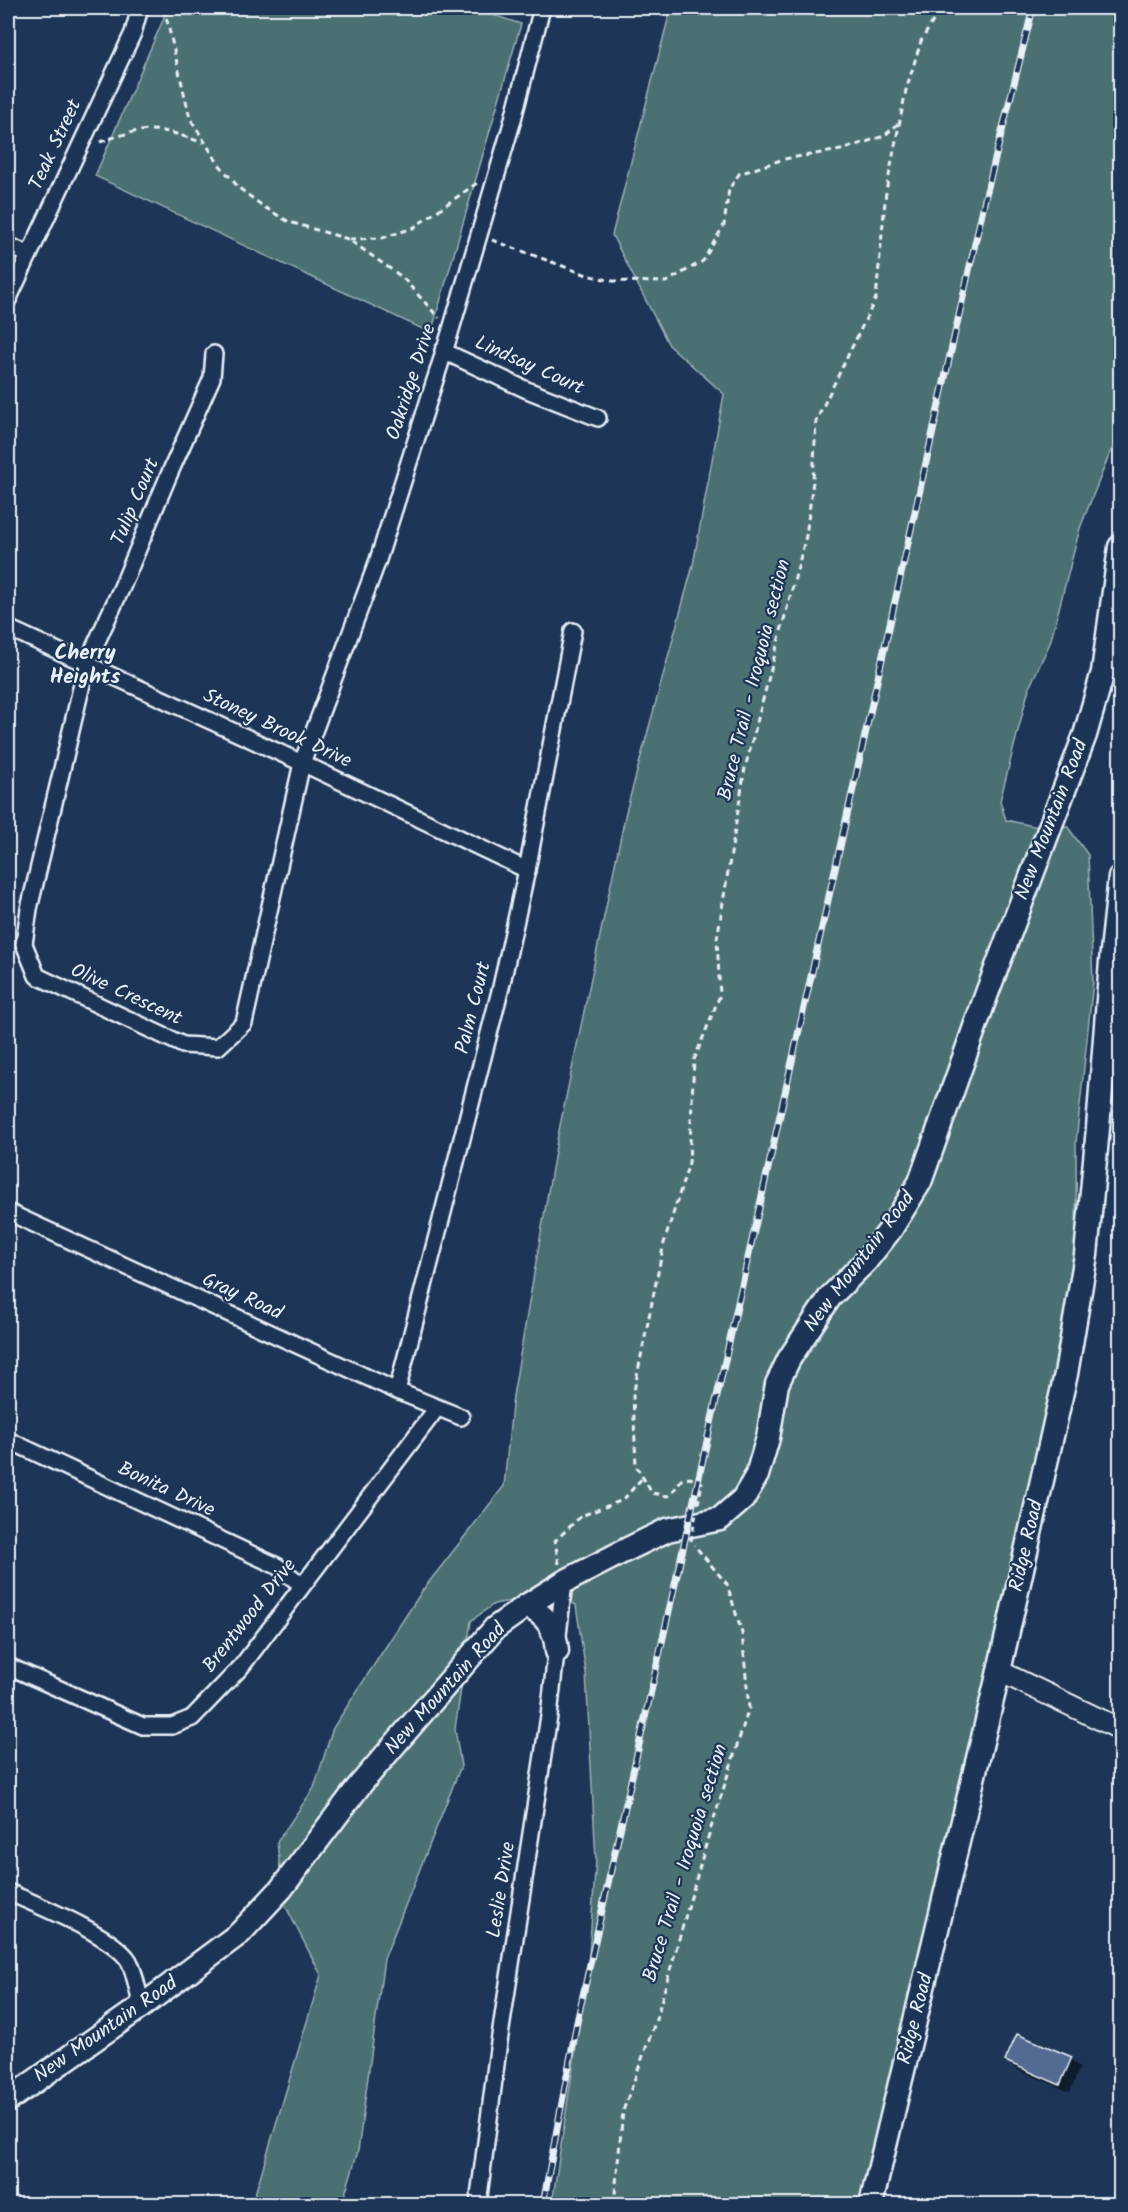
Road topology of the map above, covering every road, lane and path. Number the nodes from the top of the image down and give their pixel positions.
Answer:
1 (140, 8) edge
2 (164, 8) edge
3 (542, 8) edge
4 (941, 8) edge
5 (900, 123) junction
6 (205, 144) junction
7 (77, 150) junction
8 (499, 168) junction
9 (479, 236) junction
10 (348, 239) junction
11 (8, 245) edge
12 (27, 254) junction
13 (8, 300) edge
14 (450, 333) junction
15 (443, 351) junction
16 (214, 354) dead end
17 (598, 418) dead end
18 (1120, 548) edge
19 (8, 628) edge
20 (573, 631) dead end
21 (87, 663) junction
22 (302, 763) junction
23 (528, 870) junction
24 (1120, 877) edge
25 (8, 1212) edge
26 (397, 1391) junction
27 (437, 1408) junction
28 (461, 1417) dead end
29 (8, 1440) edge
30 (643, 1477) junction
31 (563, 1583) junction
32 (302, 1585) junction
33 (526, 1606) junction
34 (557, 1651) junction
35 (8, 1666) edge
36 (999, 1671) junction
37 (1120, 1729) edge
38 (8, 1892) edge
39 (142, 2006) junction
40 (8, 2100) edge
41 (478, 2205) edge
42 (614, 2205) edge
43 (871, 2205) edge

1 - 7 street, Teak Street
2 - 6 path
3 - 8 street, Oakridge Drive
4 - 5 path, Bruce Trail - Iroquoia section
5 - 9 path
5 - 30 path, Bruce Trail - Iroquoia section
6 - 7 path
6 - 10 path
7 - 12 street, Teak Street
8 - 9 street, Oakridge Drive
8 - 10 path
9 - 14 street, Oakridge Drive
10 - 14 path
11 - 12 street
12 - 13 street, Teak Street
14 - 15 street, Oakridge Drive
15 - 17 street, Lindsay Court
15 - 22 street, Oakridge Drive
16 - 21 street, Tulip Court
18 - 31 main road, New Mountain Road
19 - 21 street, Stoney Brook Drive
20 - 23 street, Palm Court
21 - 22 street, Stoney Brook Drive
21 - 22 street, Olive Crescent
22 - 23 street, Stoney Brook Drive
23 - 26 street, Palm Court
24 - 36 main road, Ridge Road
25 - 26 street, Gray Road
26 - 27 street, Gray Road
27 - 28 street, Gray Road
27 - 32 street, Brentwood Drive
29 - 32 street, Bonita Drive
30 - 31 path
30 - 42 path, Bruce Trail - Iroquoia section, bridge
31 - 33 main road, New Mountain Road
31 - 34 street, Leslie Drive
32 - 35 street, Brentwood Drive
33 - 34 main road
33 - 39 main road, New Mountain Road
34 - 41 street, Leslie Drive
36 - 37 street
36 - 43 main road, Ridge Road
38 - 39 street
39 - 40 main road, New Mountain Road

